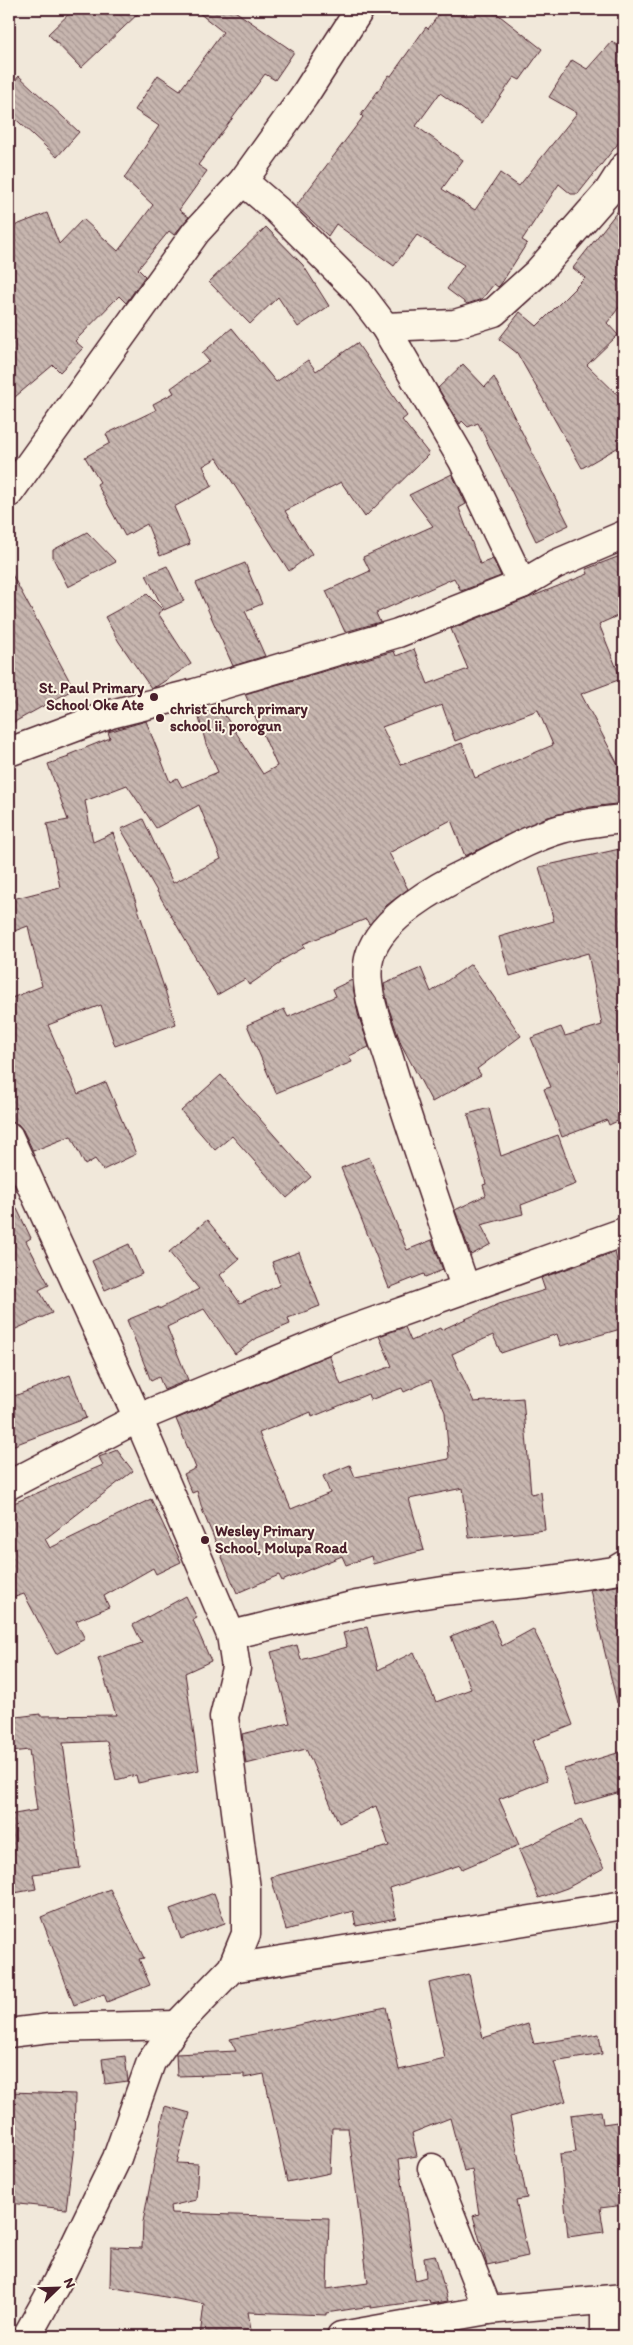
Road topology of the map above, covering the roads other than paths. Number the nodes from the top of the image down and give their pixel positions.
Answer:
1 (360, 9) edge
2 (624, 166) edge
3 (243, 181) junction
4 (385, 327) junction
5 (9, 493) edge
6 (624, 535) edge
7 (522, 584) junction
8 (9, 752) edge
9 (624, 819) edge
10 (9, 1137) edge
11 (624, 1232) edge
12 (465, 1287) junction
13 (138, 1418) junction
14 (9, 1485) edge
15 (624, 1565) edge
16 (231, 1635) junction
17 (624, 1905) edge
18 (232, 1968) junction
19 (177, 2025) junction
20 (9, 2033) edge
21 (432, 2168) dead end
22 (614, 2299) edge
23 (488, 2310) junction
24 (27, 2336) edge
25 (341, 2336) edge
26 (605, 2336) edge

1 - 3 street
2 - 4 street
3 - 4 street
3 - 5 street
4 - 7 street
6 - 7 street
7 - 8 street
9 - 12 street
10 - 13 street
11 - 12 street
12 - 13 street
13 - 14 street
13 - 16 street
15 - 16 street
16 - 18 street
17 - 18 street
18 - 19 street
19 - 20 street
19 - 24 street
21 - 23 street
22 - 23 street
22 - 26 street
23 - 25 street

